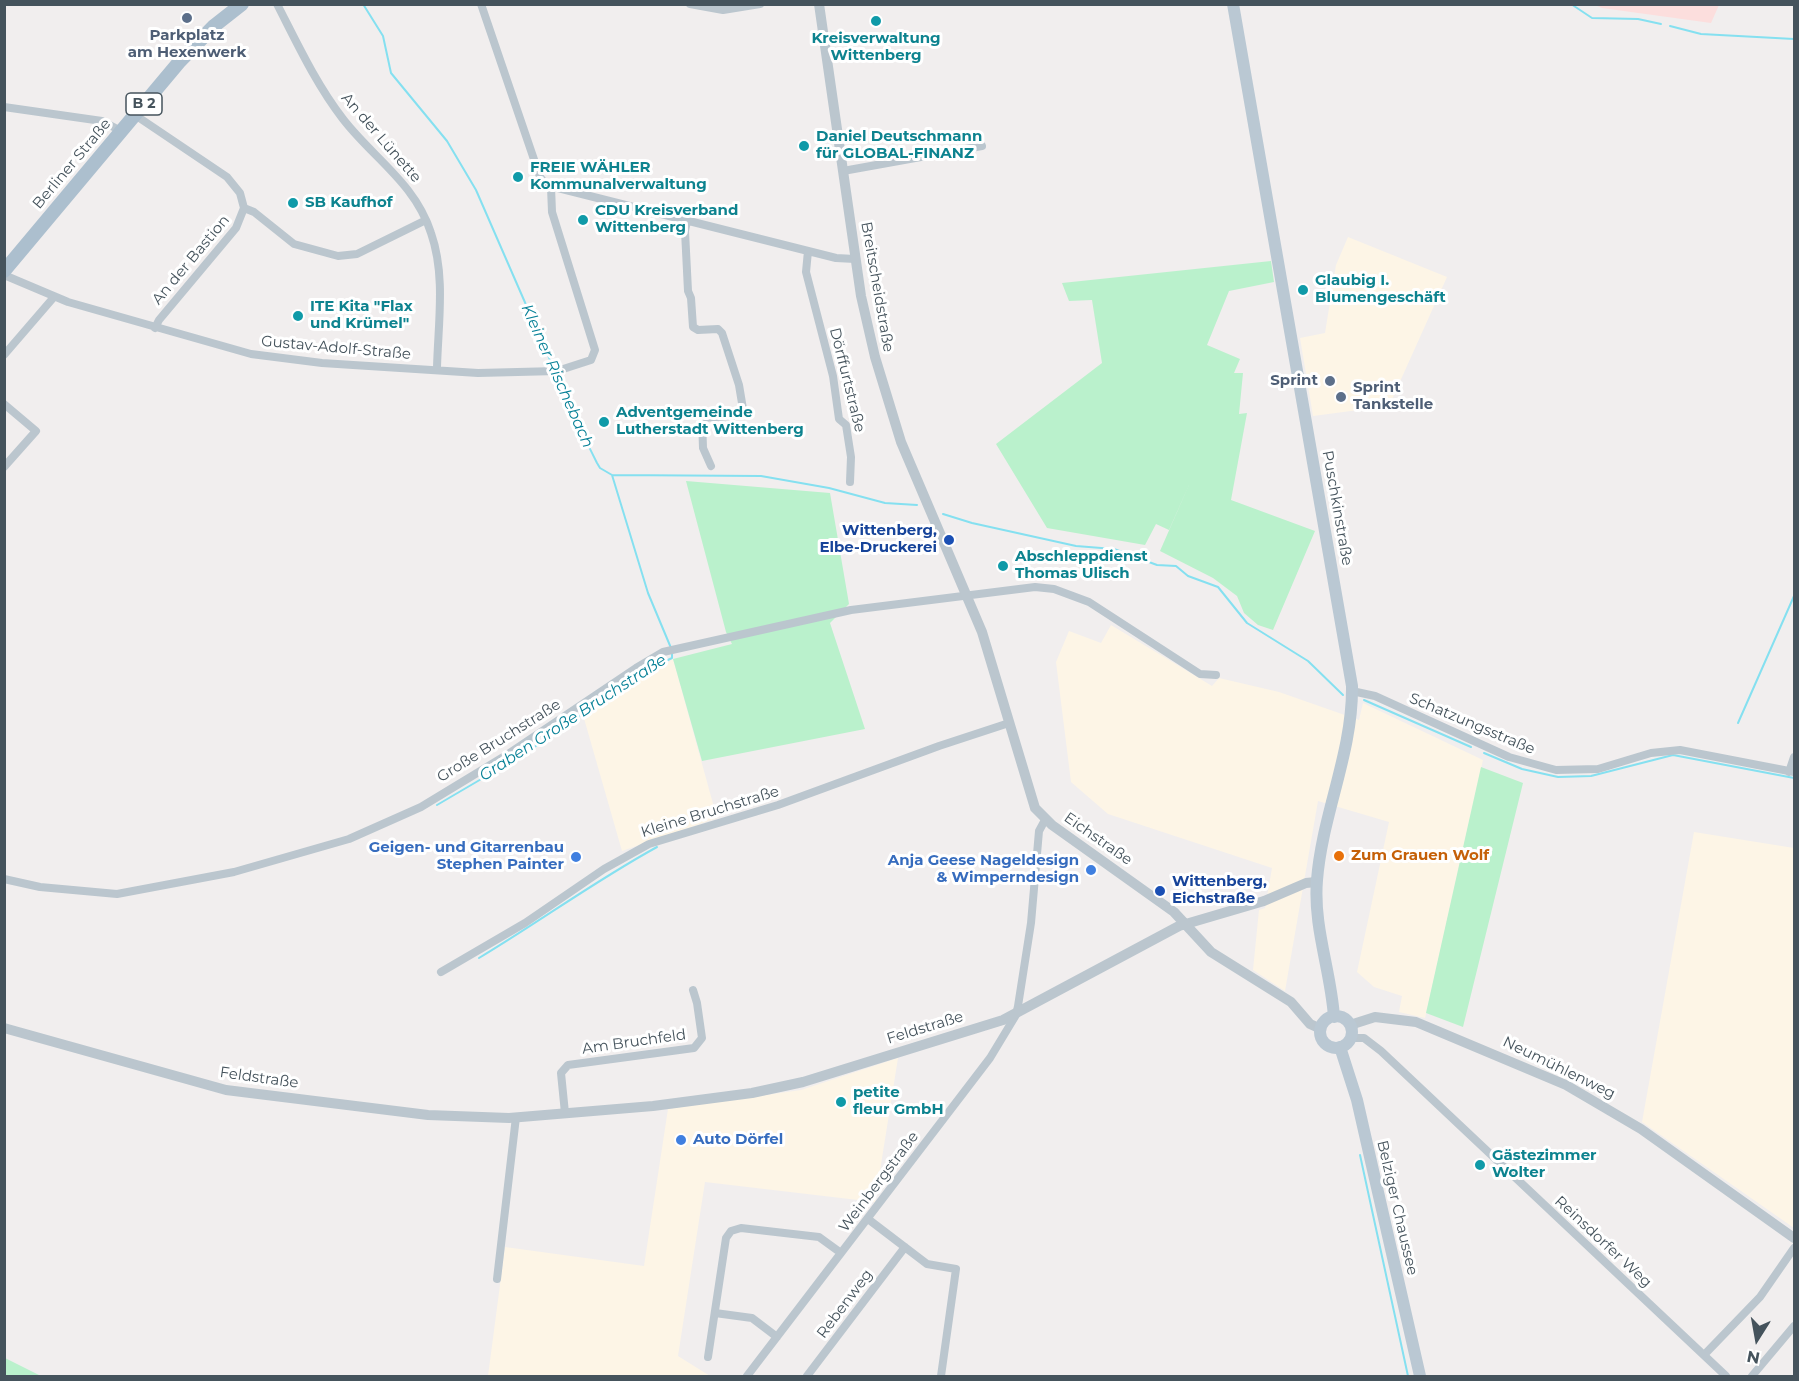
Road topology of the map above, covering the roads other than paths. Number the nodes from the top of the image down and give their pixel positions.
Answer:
1 (242, 4) edge
2 (277, 4) edge
3 (481, 4) edge
4 (690, 4) edge
5 (760, 4) edge
6 (819, 4) edge
7 (1233, 4) edge
8 (4, 108) edge
9 (135, 115) junction
10 (121, 132) junction
11 (982, 146) dead end
12 (843, 171) junction
13 (551, 187) junction
14 (244, 208) junction
15 (426, 220) junction
16 (687, 220) junction
17 (808, 251) junction
18 (855, 259) junction
19 (4, 273) edge
20 (54, 297) junction
21 (155, 328) junction
22 (4, 355) edge
23 (437, 368) junction
24 (4, 404) edge
25 (711, 466) dead end
26 (4, 467) edge
27 (850, 482) dead end
28 (967, 595) junction
29 (1216, 675) dead end
30 (1352, 696) junction
31 (1010, 723) junction
32 (1794, 757) edge
33 (1792, 772) edge
34 (1045, 820) junction
35 (4, 879) edge
36 (1316, 882) junction
37 (1186, 923) junction
38 (441, 972) dead end
39 (693, 990) dead end
40 (1016, 1015) junction
41 (1335, 1017) junction
42 (4, 1028) edge
43 (1321, 1029) junction
44 (1350, 1032) junction
45 (1340, 1047) junction
46 (565, 1113) junction
47 (516, 1118) junction
48 (868, 1219) junction
49 (1794, 1238) edge
50 (905, 1247) junction
51 (1794, 1248) edge
52 (841, 1253) junction
53 (497, 1279) dead end
54 (715, 1313) junction
55 (1793, 1331) edge
56 (777, 1337) junction
57 (1704, 1355) junction
58 (708, 1357) dead end
59 (747, 1377) edge
60 (807, 1377) edge
61 (941, 1377) edge
62 (1420, 1377) edge
63 (1726, 1377) edge
64 (1752, 1377) edge

1 - 9 main road, Berliner Straße / B 2
2 - 15 street, An der Lünette
3 - 13 street
4 - 5 street
6 - 12 street, Breitscheidstraße
7 - 30 main road, Puschkinstraße
8 - 10 street
9 - 10 main road, Berliner Straße / B 2
9 - 14 street
10 - 19 main road, Berliner Straße / B 2
11 - 12 street
12 - 18 street, Breitscheidstraße
13 - 16 street
13 - 23 street, Gustav-Adolf-Straße
14 - 15 street
14 - 21 street, An der Bastion
15 - 23 street, An der Lünette
16 - 17 street
16 - 25 street
17 - 18 street
17 - 27 street, Dörffurtstraße
18 - 28 street, Breitscheidstraße
19 - 20 street, Gustav-Adolf-Straße
20 - 21 street, Gustav-Adolf-Straße
20 - 22 street
21 - 23 street, Gustav-Adolf-Straße
24 - 26 street
28 - 29 street, Große Bruchstraße
28 - 31 street, Eichstraße
28 - 35 street, Große Bruchstraße
30 - 33 street, Schatzungsstraße
30 - 36 main road, Puschkinstraße
31 - 34 street, Eichstraße
31 - 38 street, Kleine Bruchstraße
32 - 33 street
34 - 37 street, Eichstraße
34 - 40 street, Weinbergstraße
36 - 37 street, Feldstraße
36 - 41 main road, Puschkinstraße
37 - 40 street, Feldstraße
37 - 43 street, Eichstraße
39 - 46 street, Am Bruchfeld
40 - 46 street, Feldstraße
40 - 48 street, Weinbergstraße
41 - 43 main road
41 - 44 main road
42 - 47 street, Feldstraße
43 - 45 main road
44 - 45 main road
44 - 49 street, Neumühlenweg
44 - 57 street, Reinsdorfer Weg
45 - 62 main road, Belziger Chaussee
46 - 47 street, Feldstraße
47 - 53 street
48 - 50 street
48 - 52 street, Weinbergstraße
50 - 60 street, Rebenweg
50 - 61 street
51 - 57 street
52 - 54 street
52 - 56 street, Weinbergstraße
54 - 56 street
54 - 58 street
55 - 64 street
56 - 59 street, Weinbergstraße
57 - 63 street, Reinsdorfer Weg

